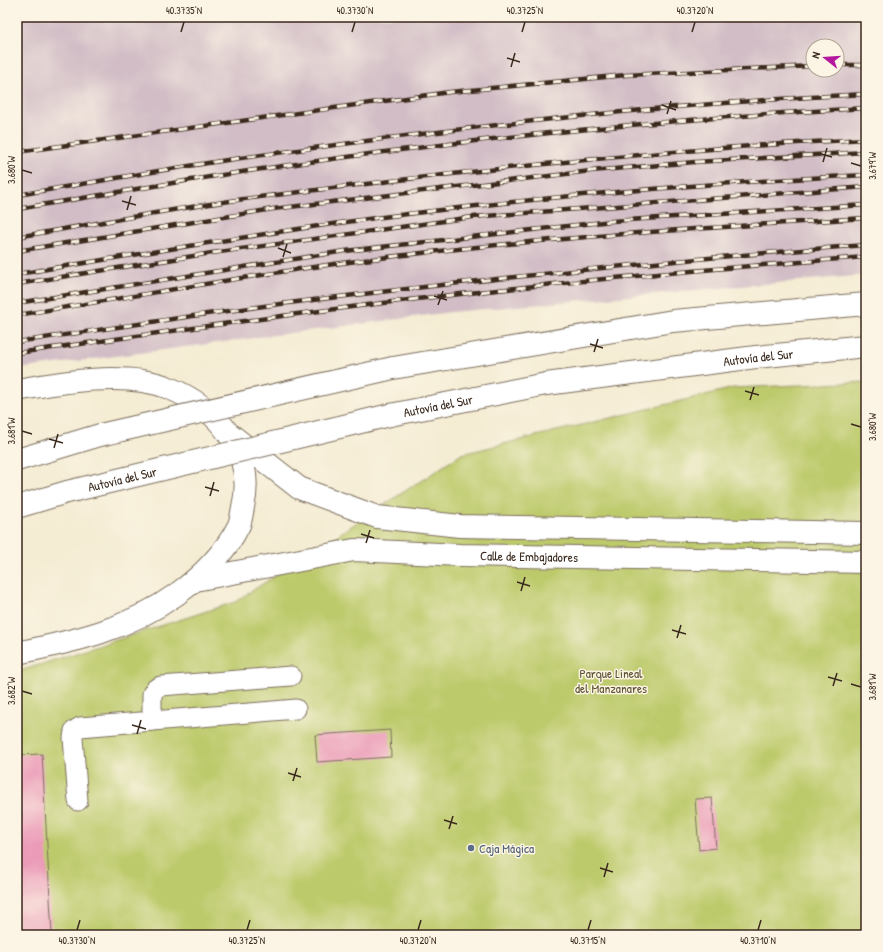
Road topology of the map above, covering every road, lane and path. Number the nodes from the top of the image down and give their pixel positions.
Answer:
1 (866, 304) edge
2 (866, 346) edge
3 (17, 390) edge
4 (231, 436) junction
5 (17, 460) edge
6 (17, 507) edge
7 (866, 533) edge
8 (866, 562) edge
9 (195, 580) junction
10 (17, 653) edge
11 (291, 676) dead end
12 (296, 709) dead end
13 (152, 721) junction
14 (78, 801) dead end

1 - 5 main road, bridge
2 - 6 main road, Autovía del Sur, bridge
3 - 4 main road
4 - 7 main road
4 - 9 main road
8 - 9 main road, Calle de Embajadores
9 - 10 main road
11 - 13 lane
12 - 13 lane
13 - 14 lane

